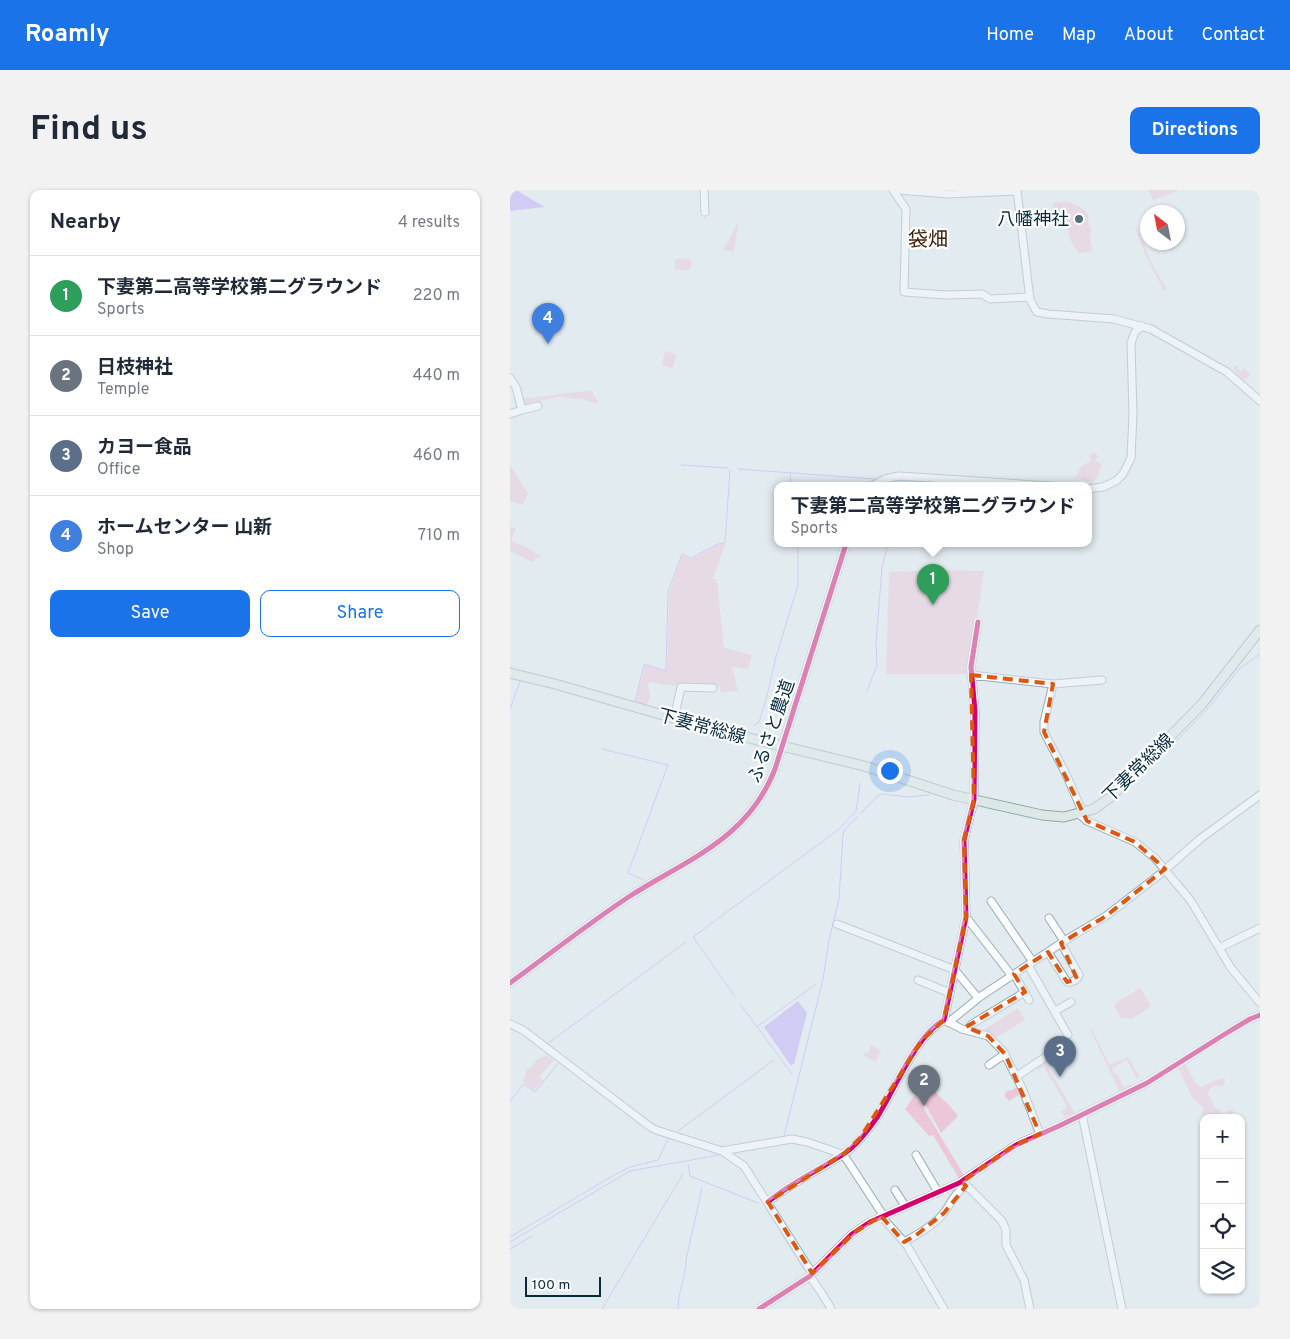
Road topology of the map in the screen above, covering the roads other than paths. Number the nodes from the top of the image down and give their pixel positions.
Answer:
1 (704, 190) edge
2 (893, 190) edge
3 (898, 190) edge
4 (1017, 190) edge
5 (705, 212) dead end
6 (1030, 297) junction
7 (1142, 326) junction
8 (510, 378) edge
9 (1260, 401) edge
10 (538, 406) dead end
11 (522, 410) junction
12 (510, 414) edge
13 (879, 482) edge
14 (990, 482) edge
15 (1092, 488) edge
16 (845, 547) edge
17 (978, 622) dead end
18 (1260, 630) edge
19 (510, 673) edge
20 (971, 675) junction
21 (1102, 680) dead end
22 (1053, 684) junction
23 (713, 688) dead end
24 (674, 719) junction
25 (783, 746) junction
26 (1260, 795) edge
27 (974, 800) junction
28 (1081, 813) junction
29 (1165, 869) junction
30 (991, 901) dead end
31 (966, 917) junction
32 (1049, 918) dead end
33 (837, 924) dead end
34 (1260, 928) edge
35 (1062, 942) junction
36 (1218, 948) junction
37 (1048, 952) junction
38 (1031, 963) junction
39 (955, 970) junction
40 (1013, 975) junction
41 (918, 980) dead end
42 (510, 983) edge
43 (1025, 992) junction
44 (950, 993) junction
45 (978, 998) junction
46 (1029, 1000) dead end
47 (1072, 1002) dead end
48 (1260, 1003) edge
49 (1055, 1011) junction
50 (1260, 1015) edge
51 (946, 1021) junction
52 (510, 1024) edge
53 (968, 1029) junction
54 (1068, 1035) dead end
55 (1057, 1045) dead end
56 (1005, 1054) junction
57 (989, 1065) dead end
58 (1017, 1076) junction
59 (1082, 1114) junction
60 (1040, 1134) junction
61 (722, 1151) junction
62 (842, 1154) junction
63 (916, 1155) dead end
64 (964, 1184) junction
65 (895, 1190) dead end
66 (938, 1192) junction
67 (768, 1202) junction
68 (905, 1206) junction
69 (882, 1215) junction
70 (904, 1242) junction
71 (811, 1274) junction
72 (820, 1293) junction
73 (759, 1309) edge
74 (826, 1309) edge
75 (831, 1309) edge
76 (942, 1309) edge
77 (1030, 1309) edge
78 (1122, 1309) edge

1 - 5 street
2 - 6 street
3 - 4 street
4 - 6 street
6 - 7 street
7 - 9 street
7 - 15 street
8 - 11 street
10 - 11 street
11 - 12 street
13 - 14 street
16 - 25 street, ふるさと農道
17 - 20 street
18 - 28 main road, 下妻常総線
19 - 24 main road, 下妻常総線
20 - 22 street
20 - 27 street
21 - 22 street
22 - 28 street
23 - 24 street
24 - 25 main road, 下妻常総線
25 - 27 main road, 下妻常総線
25 - 42 street, ふるさと農道
26 - 29 street
27 - 28 main road, 下妻常総線
27 - 31 street
28 - 29 street
29 - 35 street
29 - 36 street
30 - 38 street
31 - 39 street
31 - 40 street
32 - 35 street
33 - 39 street
34 - 36 street
35 - 37 street
35 - 37 street
36 - 48 street
37 - 38 street
38 - 40 street
38 - 49 street
39 - 44 street
39 - 45 street
40 - 43 street
40 - 45 street
41 - 44 street
43 - 46 street
43 - 53 street
44 - 51 street
45 - 51 street
47 - 49 street
49 - 54 street
50 - 59 street
51 - 53 street
51 - 62 street
52 - 61 street
53 - 56 street
55 - 58 street
56 - 57 street
56 - 58 street
58 - 60 street
59 - 60 street
59 - 78 street
60 - 64 street
61 - 62 street
61 - 67 street
62 - 67 street
62 - 69 street
63 - 66 street
64 - 66 street
64 - 70 street
64 - 77 street
65 - 68 street
66 - 68 street
67 - 71 street
68 - 69 street
69 - 70 street
69 - 71 street
70 - 76 street
71 - 72 street
71 - 73 street
72 - 74 street
72 - 75 street

